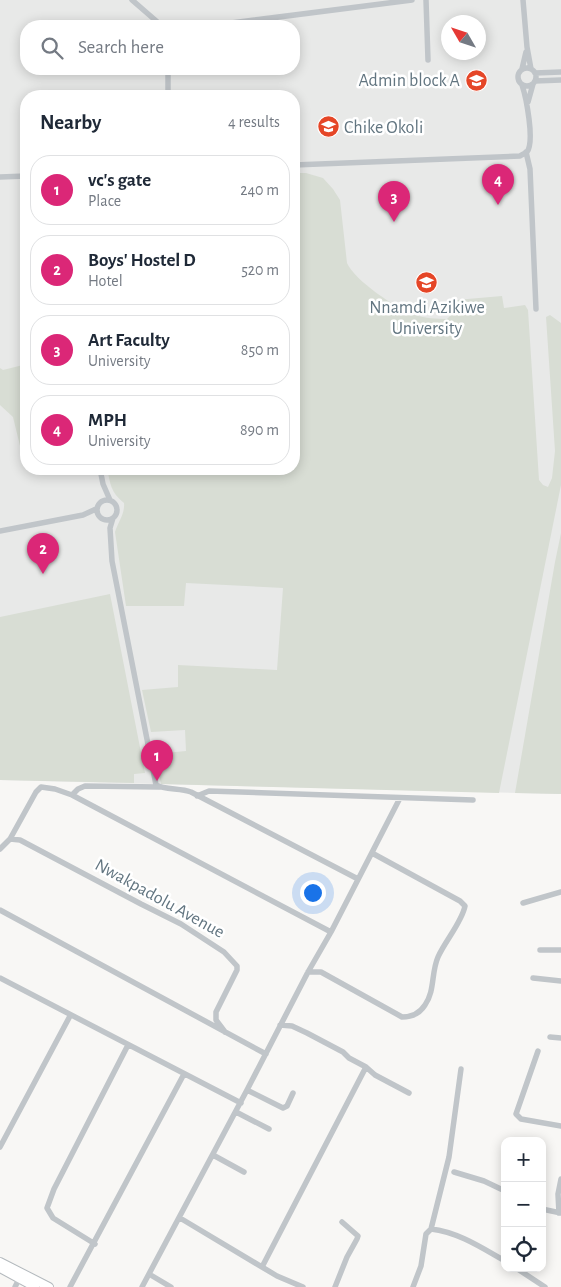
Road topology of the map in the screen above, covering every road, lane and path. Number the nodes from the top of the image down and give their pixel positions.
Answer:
1 (132, 0) edge
2 (412, 0) edge
3 (426, 0) edge
4 (523, 0) edge
5 (155, 20) edge
6 (255, 20) edge
7 (526, 47) junction
8 (428, 60) dead end
9 (522, 69) junction
10 (533, 71) junction
11 (561, 72) edge
12 (168, 75) edge
13 (561, 80) edge
14 (534, 82) junction
15 (522, 85) junction
16 (168, 90) edge
17 (528, 104) junction
18 (526, 152) junction
19 (300, 165) edge
20 (20, 176) edge
21 (0, 177) edge
22 (536, 309) dead end
23 (101, 475) edge
24 (103, 484) junction
25 (110, 500) junction
26 (101, 501) junction
27 (96, 509) junction
28 (83, 515) junction
29 (113, 518) junction
30 (102, 519) junction
31 (110, 528) junction
32 (0, 531) edge
33 (160, 787) junction
34 (72, 795) junction
35 (197, 796) junction
36 (400, 798) junction
37 (473, 800) dead end
38 (10, 839) junction
39 (0, 849) edge
40 (372, 853) junction
41 (358, 879) junction
42 (561, 892) edge
43 (523, 903) dead end
44 (0, 910) edge
45 (331, 932) junction
46 (540, 950) dead end
47 (561, 950) edge
48 (308, 972) junction
49 (0, 978) edge
50 (533, 978) dead end
51 (561, 981) edge
52 (70, 1016) junction
53 (280, 1025) junction
54 (225, 1032) junction
55 (550, 1037) dead end
56 (561, 1038) edge
57 (128, 1045) junction
58 (538, 1051) dead end
59 (266, 1054) junction
60 (366, 1067) junction
61 (461, 1068) dead end
62 (184, 1074) junction
63 (248, 1090) junction
64 (409, 1093) dead end
65 (293, 1094) dead end
66 (240, 1103) junction
67 (236, 1112) junction
68 (561, 1126) edge
69 (269, 1129) dead end
70 (0, 1147) edge
71 (213, 1155) junction
72 (244, 1172) dead end
73 (454, 1172) dead end
74 (561, 1179) edge
75 (501, 1189) edge
76 (546, 1210) edge
77 (560, 1213) edge
78 (180, 1218) junction
79 (342, 1222) dead end
80 (431, 1229) junction
81 (95, 1244) junction
82 (501, 1260) edge
83 (0, 1262) edge
84 (262, 1267) junction
85 (0, 1268) edge
86 (522, 1272) edge
87 (149, 1274) junction
88 (19, 1278) junction
89 (15, 1287) edge
90 (36, 1287) edge
91 (49, 1287) edge
92 (70, 1287) edge
93 (142, 1287) edge
94 (172, 1287) edge
95 (303, 1287) edge
96 (335, 1287) edge
97 (414, 1287) edge
98 (545, 1287) edge

1 - 5 street
2 - 6 street
3 - 8 street
4 - 7 street
7 - 9 street
7 - 10 street
9 - 10 street
9 - 15 street
10 - 11 street
10 - 14 street
12 - 16 street
13 - 14 street
14 - 15 street
14 - 17 street
15 - 17 street
17 - 18 street
18 - 19 street
18 - 22 street
20 - 21 street
23 - 24 street
24 - 25 street
24 - 26 street
25 - 26 street
25 - 29 street
26 - 27 street
27 - 28 street
27 - 30 street
28 - 30 street
28 - 32 street
29 - 30 street
29 - 31 street
30 - 31 street
31 - 33 street
33 - 34 street
33 - 35 street
34 - 38 street
34 - 45 street
35 - 36 street
35 - 41 street
36 - 37 street
36 - 40 street
38 - 39 street
38 - 54 street, Nwakpadolu Avenue
40 - 41 street
40 - 48 street
41 - 45 street
42 - 43 street
44 - 54 street
45 - 48 street
46 - 47 street
48 - 53 street
49 - 52 street
50 - 51 street
52 - 57 street
52 - 70 street
53 - 59 street
53 - 60 street
54 - 59 street
55 - 56 street
57 - 62 street
57 - 81 street
58 - 68 street
59 - 63 street
60 - 64 street
60 - 84 street
61 - 80 street
62 - 66 street
62 - 81 street
63 - 65 street
63 - 66 street
66 - 67 street
67 - 69 street
67 - 71 street
71 - 72 street
71 - 78 street
73 - 75 street
74 - 77 street
76 - 77 street
78 - 84 street
78 - 87 street
79 - 96 street
80 - 82 street
80 - 97 street
81 - 92 street
83 - 91 street
84 - 95 street
85 - 88 street
86 - 98 street
87 - 93 street
87 - 94 street
88 - 89 street
88 - 90 street

